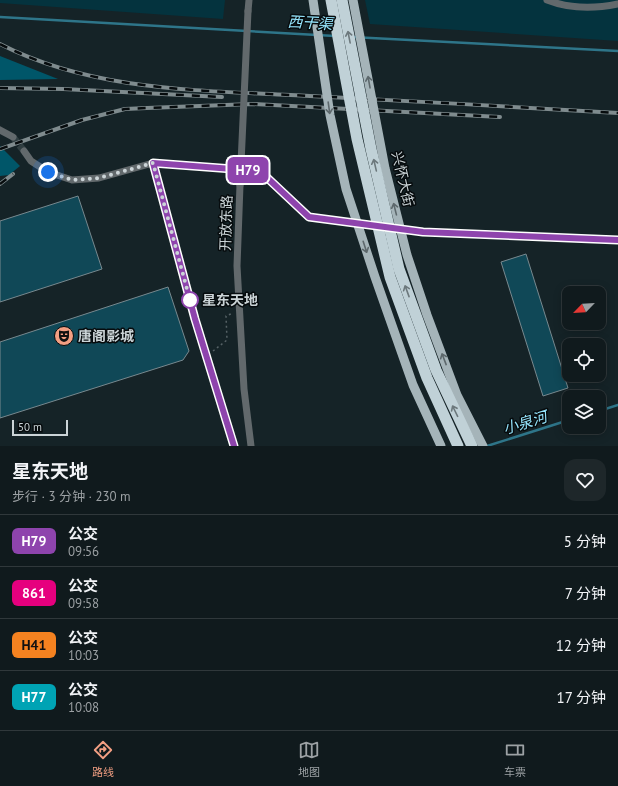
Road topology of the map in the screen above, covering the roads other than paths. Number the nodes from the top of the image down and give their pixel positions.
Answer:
1 (249, 0) edge
2 (313, 0) edge
3 (331, 0) edge
4 (342, 0) edge
5 (353, 0) edge
6 (547, 0) edge
7 (618, 4) edge
8 (0, 130) edge
9 (13, 137) tunnel mouth
10 (24, 151) tunnel mouth
11 (153, 163) junction
12 (618, 240) edge
13 (234, 446) edge
14 (251, 446) edge
15 (441, 446) edge
16 (458, 446) edge
17 (472, 446) edge
18 (483, 446) edge

1 - 14 street, 开放东路, bridge
2 -> 15 main road, bridge
3 - 16 highway, bridge
17 -> 4 highway, bridge
18 -> 5 main road, 兴怀大街, bridge
6 - 7 street
8 - 9 street
10 - 11 street
11 - 12 street
11 - 13 street

